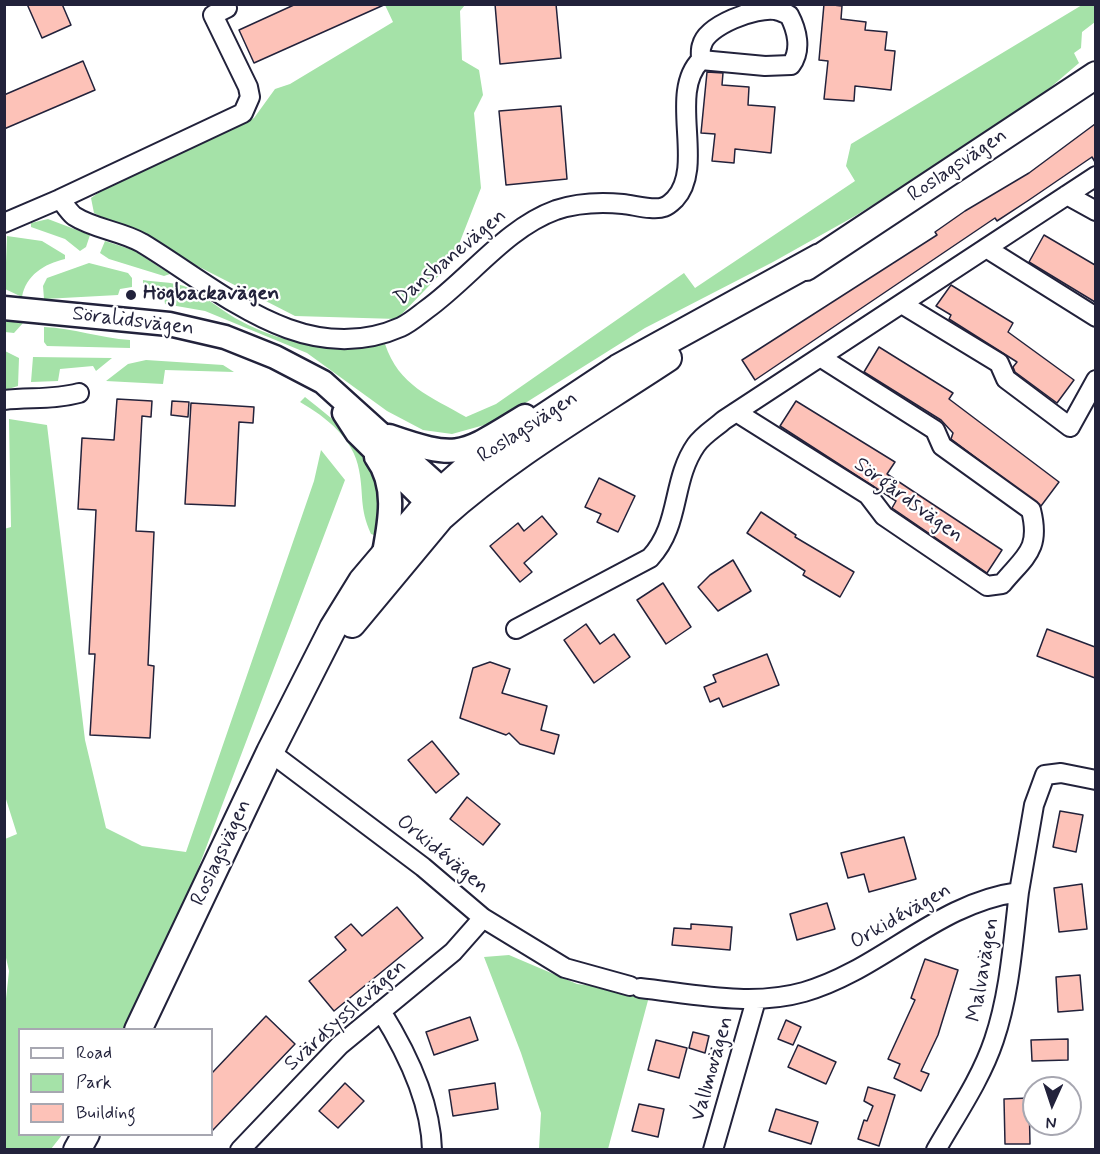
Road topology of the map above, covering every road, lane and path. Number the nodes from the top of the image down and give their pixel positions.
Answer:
1 (225, 4) edge
2 (701, 60) junction
3 (1095, 75) edge
4 (1095, 176) edge
5 (1067, 195) junction
6 (60, 199) junction
7 (1095, 212) edge
8 (4, 223) edge
9 (986, 248) junction
10 (820, 257) junction
11 (902, 304) junction
12 (9, 308) edge
13 (1095, 317) edge
14 (820, 357) junction
15 (618, 368) junction
16 (1095, 380) edge
17 (323, 382) junction
18 (79, 393) dead end
19 (4, 400) edge
20 (736, 412) junction
21 (357, 433) junction
22 (382, 434) junction
23 (442, 503) junction
24 (384, 553) junction
25 (516, 629) dead end
26 (308, 678) junction
27 (270, 752) junction
28 (1095, 780) edge
29 (1019, 892) junction
30 (483, 918) junction
31 (756, 1000) junction
32 (381, 1011) junction
33 (138, 1028) edge
34 (85, 1136) edge
35 (77, 1149) edge
36 (240, 1149) edge
37 (432, 1149) edge
38 (713, 1149) edge
39 (936, 1149) edge

1 - 6 street
2 - 2 street, Dansbanevägen
2 - 6 street, Dansbanevägen
3 - 10 main road, Roslagsvägen
4 - 5 street
5 - 7 street
5 - 9 street
6 - 8 street
9 - 11 street
9 - 13 street
10 - 15 main road, Roslagsvägen
10 - 23 main road, Roslagsvägen
11 - 14 street
11 - 16 street
12 - 17 street, Söralidsvägen
14 - 20 street
14 - 20 street, Sörgårdsvägen
15 - 22 street
15 - 23 main road, Roslagsvägen
17 - 21 street, Söralidsvägen
17 - 22 street, Söralidsvägen
18 - 19 street
20 - 25 street
21 - 23 street, Söralidsvägen
21 - 24 street
22 - 23 street, Söralidsvägen
23 - 24 main road, Roslagsvägen
23 - 26 main road, Roslagsvägen
24 - 26 main road, Roslagsvägen
26 - 27 main road, Roslagsvägen
27 - 30 street, Orkidévägen
27 - 33 main road, Roslagsvägen
28 - 29 street
29 - 31 street, Orkidévägen
29 - 39 street, Malvavägen
30 - 31 street, Orkidévägen
30 - 32 street, Svärdsysslevägen
31 - 38 street, Vallmovägen
32 - 36 street, Svärdsysslevägen
32 - 37 street
34 - 35 main road

